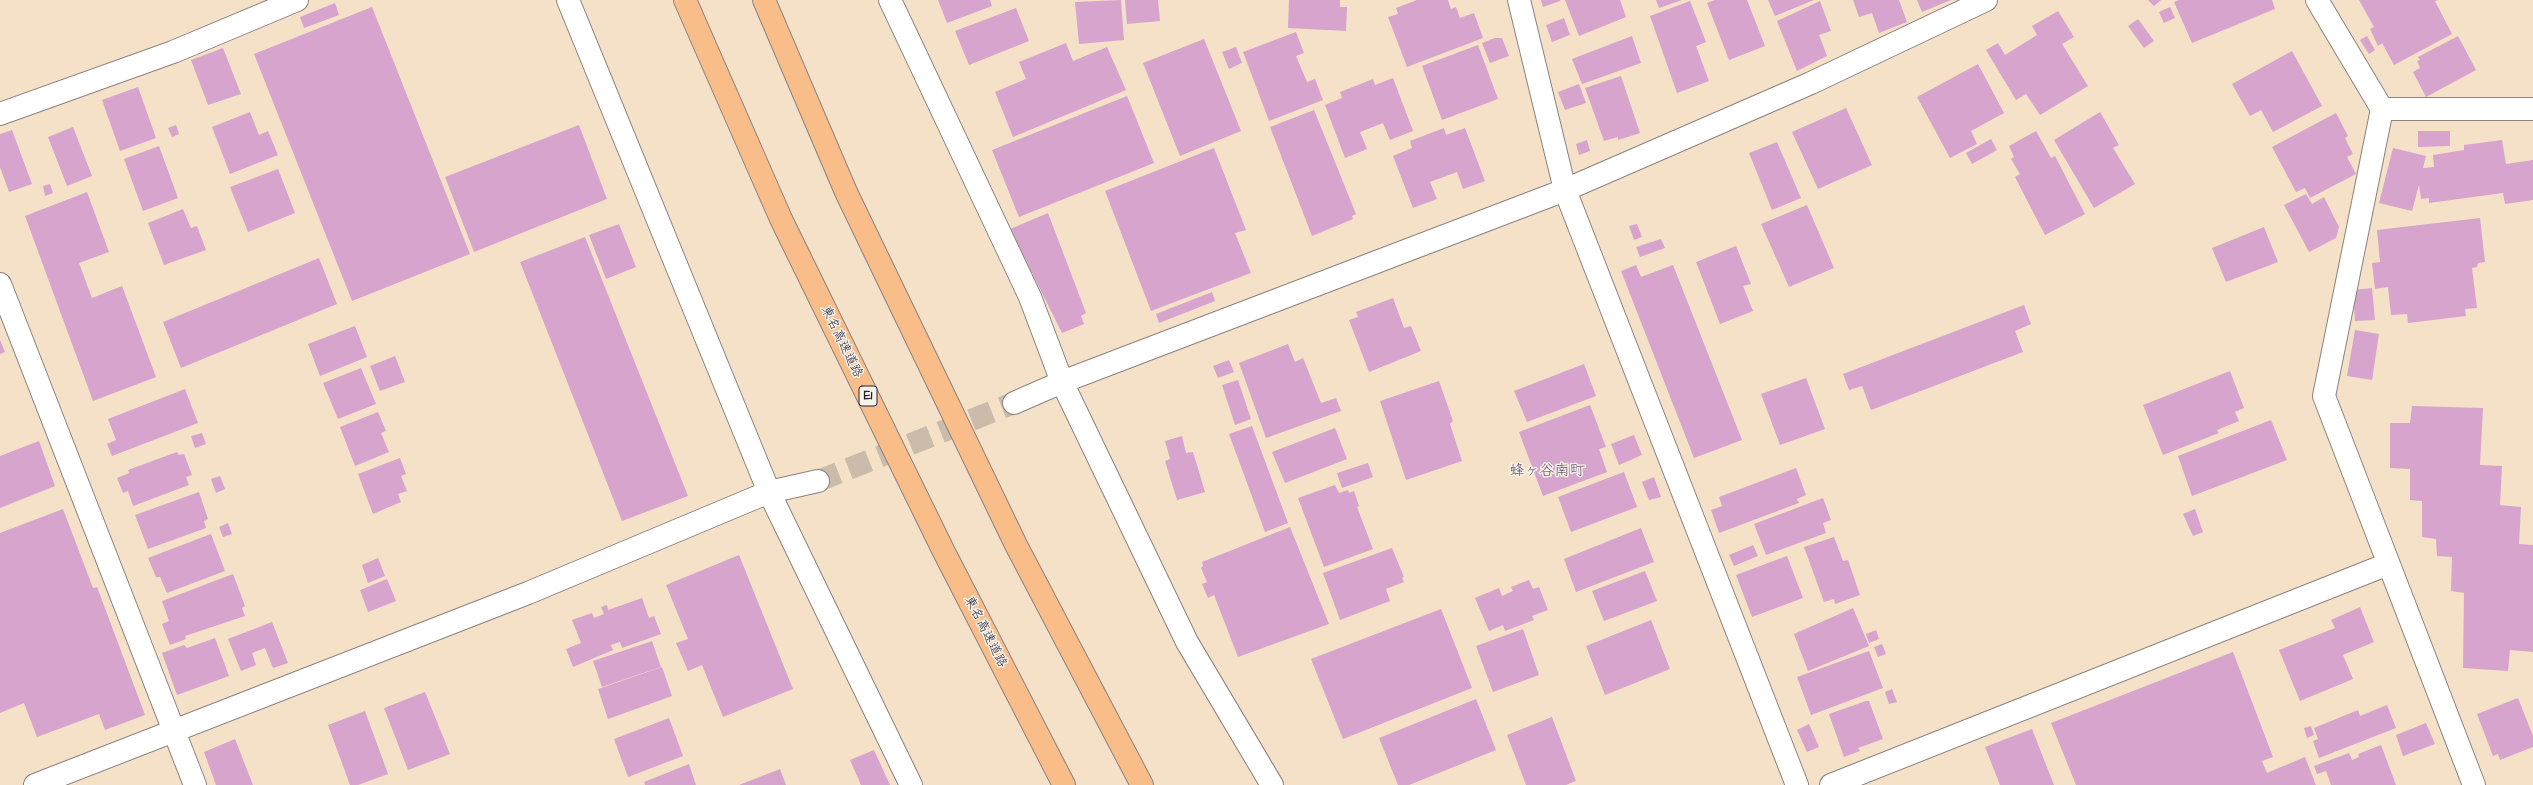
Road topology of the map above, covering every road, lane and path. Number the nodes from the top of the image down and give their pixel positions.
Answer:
1 (297, 0) edge
2 (568, 0) edge
3 (685, 0) edge
4 (764, 0) edge
5 (890, 0) edge
6 (1519, 0) edge
7 (1986, 0) edge
8 (2317, 0) edge
9 (2382, 109) junction
10 (2533, 109) edge
11 (0, 114) edge
12 (1564, 190) junction
13 (0, 284) edge
14 (1062, 382) junction
15 (1014, 403) tunnel mouth
16 (818, 481) tunnel mouth
17 (769, 492) junction
18 (2388, 564) junction
19 (174, 732) junction
20 (35, 785) edge
21 (195, 785) edge
22 (911, 785) edge
23 (1064, 785) edge
24 (1142, 785) edge
25 (1272, 785) edge
26 (1797, 785) edge
27 (1831, 785) edge
28 (2474, 785) edge

1 - 11 street
2 - 17 street
3 - 23 highway, 東名高速道路 / E1
4 - 24 highway
5 - 14 street
6 - 12 street
7 - 12 street
8 - 9 street
9 - 10 street
9 - 18 street
12 - 14 street
12 - 26 street
13 - 19 street
14 - 15 street
14 - 25 street
16 - 17 street
17 - 19 street
17 - 22 street
18 - 27 street
18 - 28 street
19 - 20 street
19 - 21 street

